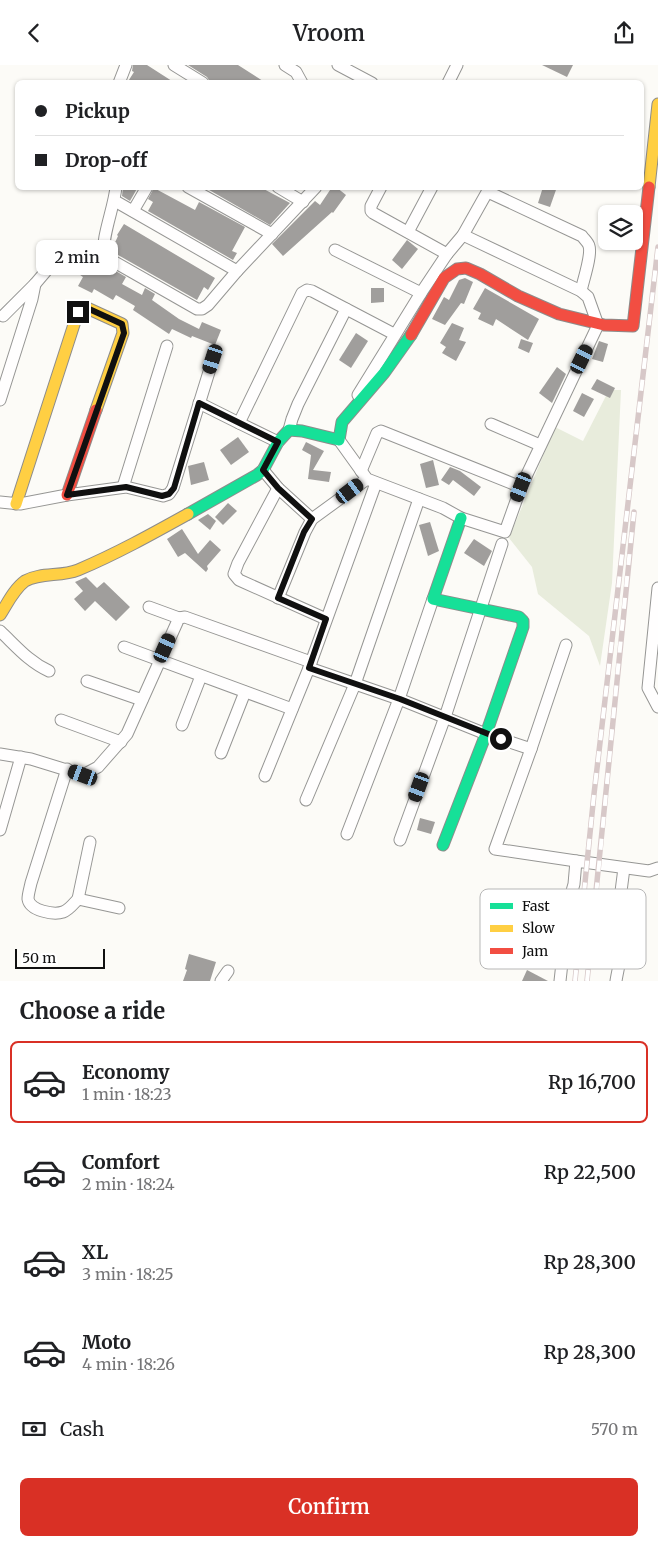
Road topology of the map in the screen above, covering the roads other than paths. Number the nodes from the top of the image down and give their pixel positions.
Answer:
1 (126, 65) edge
2 (174, 65) edge
3 (286, 65) edge
4 (338, 65) edge
5 (457, 65) edge
6 (120, 80) edge
7 (199, 80) edge
8 (300, 80) edge
9 (366, 80) edge
10 (450, 80) edge
11 (658, 104) edge
12 (116, 190) edge
13 (145, 190) edge
14 (193, 190) edge
15 (283, 190) edge
16 (313, 190) edge
17 (379, 190) edge
18 (430, 190) edge
19 (489, 190) edge
20 (115, 201) junction
21 (302, 202) junction
22 (133, 211) junction
23 (408, 232) junction
24 (272, 234) junction
25 (463, 235) junction
26 (335, 250) dead end
27 (447, 254) junction
28 (52, 264) dead end
29 (237, 271) junction
30 (35, 284) junction
31 (581, 291) junction
32 (421, 293) junction
33 (346, 309) junction
34 (3, 315) dead end
35 (598, 325) junction
36 (394, 334) junction
37 (167, 346) dead end
38 (213, 359) dead end
39 (0, 400) edge
40 (199, 403) junction
41 (342, 422) junction
42 (239, 423) junction
43 (491, 424) dead end
44 (290, 430) junction
45 (339, 440) junction
46 (278, 442) junction
47 (540, 445) junction
48 (263, 470) junction
49 (368, 478) junction
50 (123, 487) junction
51 (521, 487) junction
52 (278, 488) junction
53 (67, 495) junction
54 (419, 499) junction
55 (0, 502) edge
56 (16, 503) junction
57 (461, 518) junction
58 (312, 519) junction
59 (502, 544) dead end
60 (658, 588) edge
61 (278, 598) junction
62 (433, 599) junction
63 (149, 607) dead end
64 (479, 609) junction
65 (0, 615) edge
66 (178, 618) junction
67 (326, 619) junction
68 (0, 631) edge
69 (566, 645) dead end
70 (124, 647) dead end
71 (159, 661) junction
72 (310, 665) junction
73 (49, 671) dead end
74 (201, 676) junction
75 (87, 681) dead end
76 (355, 684) junction
77 (245, 692) junction
78 (400, 699) junction
79 (142, 700) junction
80 (658, 707) edge
81 (292, 709) junction
82 (445, 717) junction
83 (61, 720) dead end
84 (182, 725) dead end
85 (486, 734) junction
86 (120, 742) junction
87 (532, 749) junction
88 (221, 753) dead end
89 (0, 754) edge
90 (21, 757) junction
91 (67, 769) junction
92 (265, 775) dead end
93 (306, 801) dead end
94 (0, 830) edge
95 (347, 834) dead end
96 (400, 840) dead end
97 (90, 843) dead end
98 (443, 845) dead end
99 (576, 864) junction
100 (658, 868) edge
101 (623, 873) junction
102 (573, 889) edge
103 (621, 889) edge
104 (78, 899) junction
105 (119, 908) dead end

1 - 6 street
2 - 7 street
3 - 8 street
4 - 9 street
5 - 10 street
11 - 35 street
12 - 20 street
13 - 22 street
14 - 24 street
15 - 21 street
16 - 21 street
17 - 23 street
18 - 23 street
19 - 25 street
19 - 31 street
20 - 22 street
20 - 29 street
21 - 24 street
22 - 29 street
23 - 27 street
24 - 29 street
25 - 27 street
25 - 31 street
26 - 32 street
27 - 32 street
28 - 30 street
30 - 34 street
30 - 39 street
31 - 35 street
32 - 36 street
33 - 36 street
33 - 42 street
33 - 44 street
35 - 41 street
35 - 47 street
36 - 41 street
37 - 50 street
38 - 40 street
40 - 42 street
40 - 50 street
41 - 45 street
42 - 46 street
43 - 47 street
44 - 45 street
44 - 46 street
45 - 49 street
46 - 48 street
47 - 51 street
48 - 52 street
48 - 65 street
49 - 51 street
49 - 54 street
49 - 58 street
49 - 67 street
50 - 53 street
51 - 57 street
52 - 58 street
52 - 61 street
53 - 56 street
53 - 56 street
54 - 57 street
54 - 76 street
55 - 56 street
57 - 62 street
58 - 61 street
59 - 64 street
60 - 80 street
61 - 67 street
62 - 64 street
62 - 78 street
63 - 66 street
64 - 82 street
64 - 85 street
66 - 71 street
66 - 72 street
67 - 72 street
68 - 73 street
69 - 87 street
70 - 71 street
71 - 74 street
71 - 79 street
72 - 76 street
72 - 81 street
74 - 77 street
74 - 84 street
75 - 79 street
76 - 78 street
76 - 93 street
77 - 81 street
77 - 88 street
78 - 82 street
78 - 95 street
79 - 86 street
81 - 92 street
82 - 85 street
82 - 96 street
83 - 86 street
85 - 87 street
85 - 98 street
86 - 91 street
87 - 99 street
89 - 90 street
90 - 91 street
90 - 94 street
91 - 104 street
97 - 104 street
99 - 101 street
99 - 102 street
100 - 101 street
101 - 103 street
104 - 105 street

